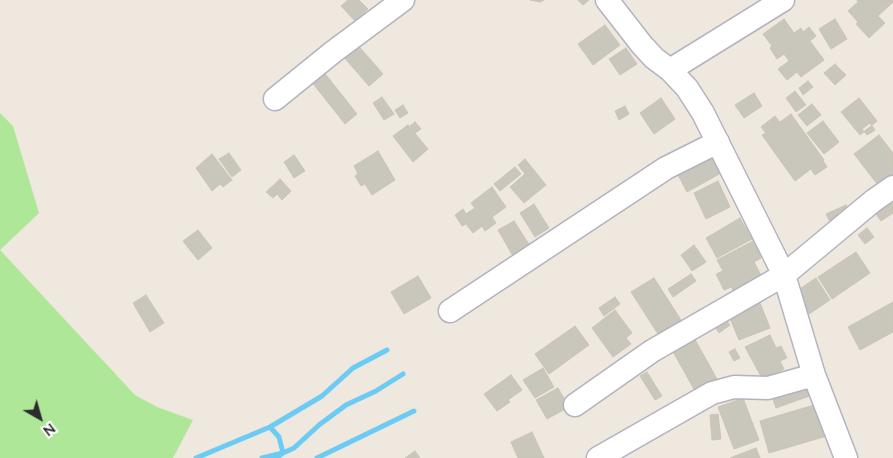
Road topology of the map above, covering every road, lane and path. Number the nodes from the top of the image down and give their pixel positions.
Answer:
1 (403, 0) edge
2 (607, 0) edge
3 (783, 0) edge
4 (670, 70) junction
5 (275, 99) dead end
6 (718, 142) junction
7 (893, 187) edge
8 (784, 275) junction
9 (450, 311) dead end
10 (814, 375) junction
11 (575, 405) dead end
12 (598, 458) edge
13 (846, 458) edge

1 - 5 street
2 - 4 street
3 - 4 street
4 - 6 street
6 - 8 street
6 - 9 street
7 - 8 street
8 - 10 street
8 - 11 street
10 - 12 street
10 - 13 street

